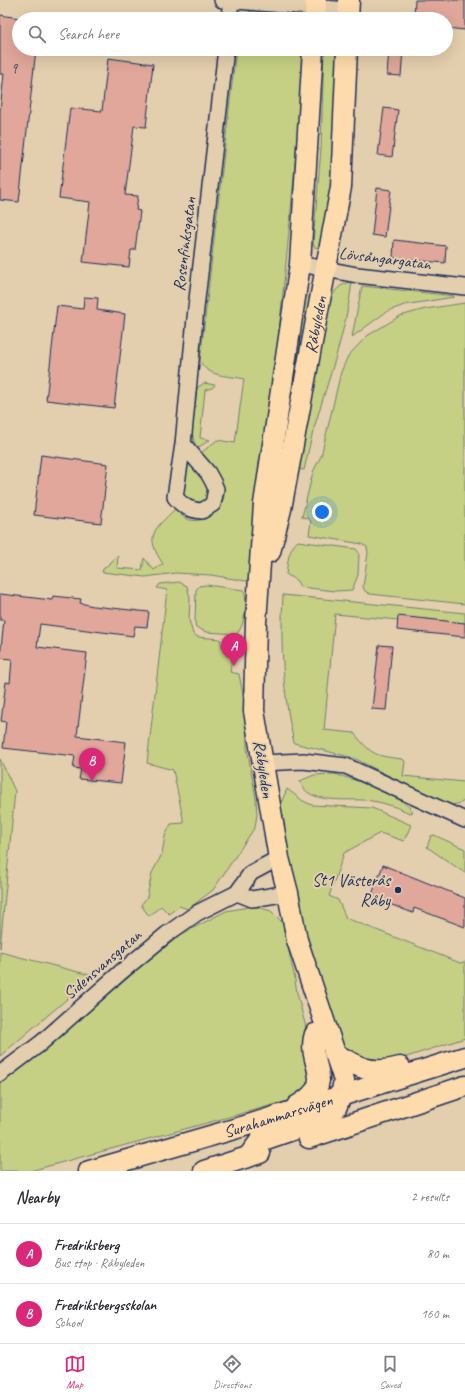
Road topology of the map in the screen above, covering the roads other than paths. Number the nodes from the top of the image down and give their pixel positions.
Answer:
1 (226, 0) edge
2 (316, 9) edge
3 (349, 10) edge
4 (228, 12) edge
5 (225, 56) edge
6 (313, 56) edge
7 (347, 56) edge
8 (300, 264) junction
9 (326, 269) junction
10 (465, 287) edge
11 (183, 444) dead end
12 (259, 596) junction
13 (262, 763) junction
14 (465, 820) edge
15 (279, 858) junction
16 (236, 893) junction
17 (288, 893) junction
18 (297, 940) junction
19 (315, 1034) junction
20 (334, 1053) junction
21 (465, 1057) edge
22 (435, 1066) junction
23 (0, 1074) edge
24 (465, 1086) edge
25 (341, 1096) junction
26 (391, 1111) junction
27 (283, 1114) junction
28 (248, 1157) junction
29 (89, 1171) edge
30 (204, 1171) edge

1 - 2 street
1 - 4 street
2 - 3 street
5 - 11 street, Rosenfinksgatan
6 - 8 main road, Råbyleden
7 - 9 main road, Råbyleden
8 - 9 street, Lövsångargatan
8 - 12 main road, Råbyleden
9 - 10 street, Lövsångargatan
9 - 12 main road, Råbyleden
12 - 13 main road, Råbyleden
13 - 14 street
13 - 15 main road, Råbyleden
15 - 16 street, Sidensvansgatan
15 - 17 main road, Råbyleden
16 - 17 street
16 - 23 street, Sidensvansgatan
17 - 18 main road, Råbyleden
18 - 19 main road
18 - 20 main road
19 - 25 main road
19 - 27 main road
20 - 22 main road
20 - 25 main road
21 - 22 main road, Surahammarsvägen
22 - 25 main road, Surahammarsvägen
24 - 26 main road, Surahammarsvägen
25 - 26 main road
25 - 27 main road, Surahammarsvägen
25 - 28 main road
26 - 28 main road, Surahammarsvägen
27 - 29 main road, Surahammarsvägen
28 - 30 main road, Surahammarsvägen

